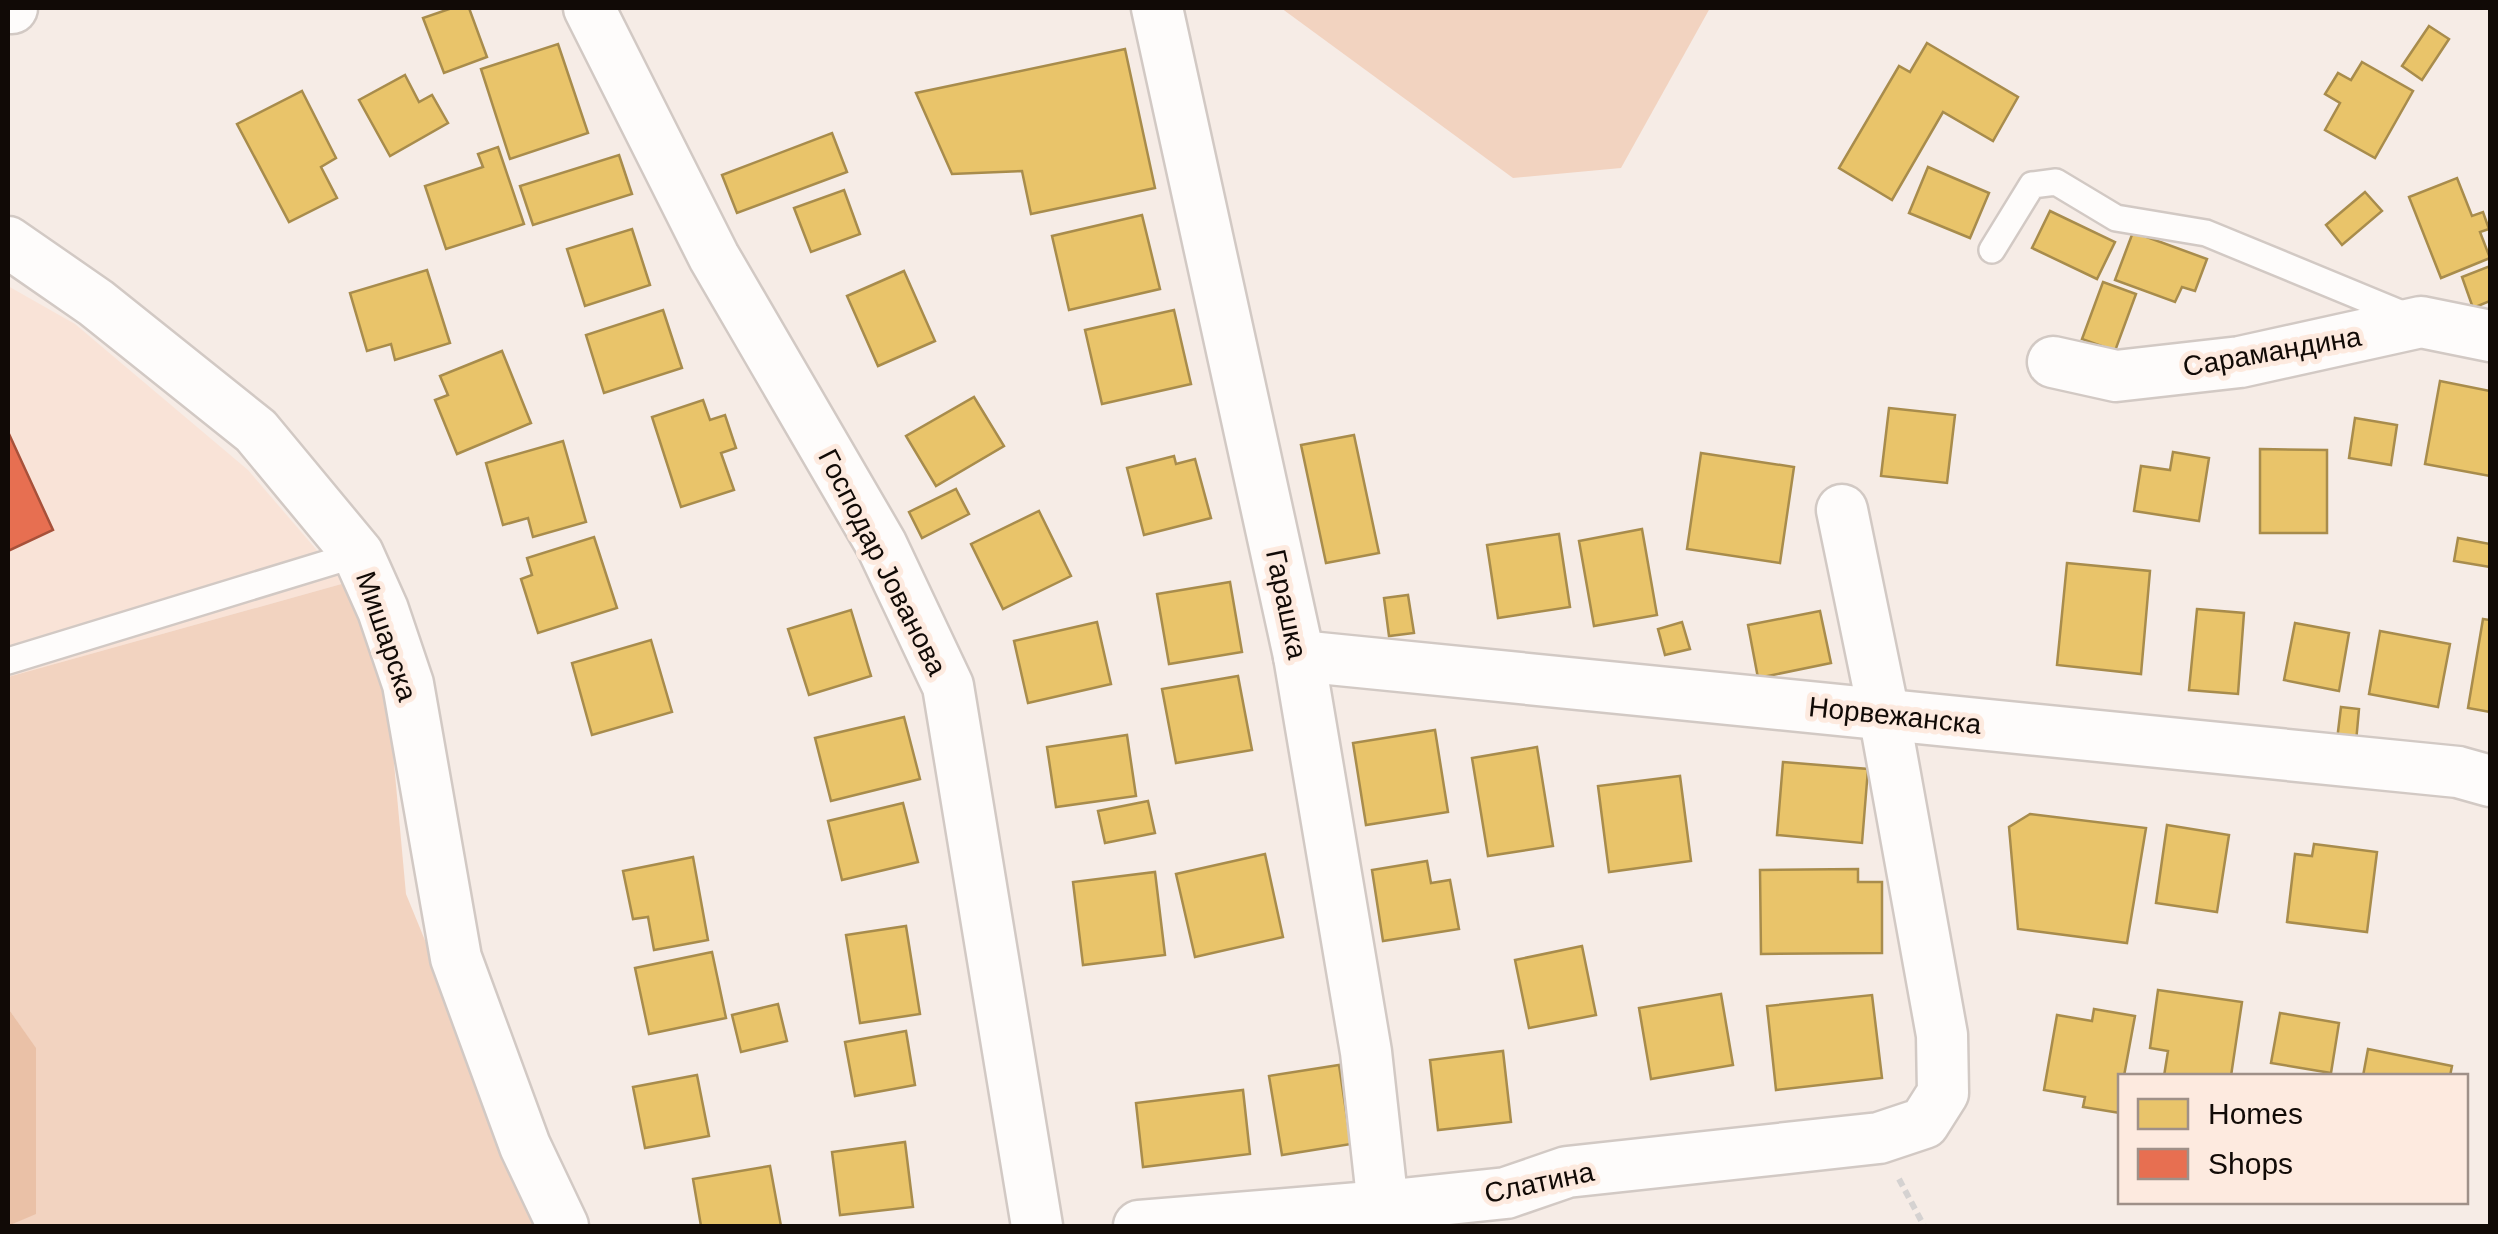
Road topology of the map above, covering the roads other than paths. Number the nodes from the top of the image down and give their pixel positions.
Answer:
1 (589, 8) edge
2 (1157, 8) edge
3 (8, 242) edge
4 (1992, 250) dead end
5 (2421, 322) junction
6 (2490, 336) edge
7 (2053, 362) dead end
8 (1842, 510) dead end
9 (358, 554) junction
10 (1298, 656) junction
11 (8, 661) edge
12 (1884, 714) junction
13 (2490, 781) edge
14 (1383, 1206) junction
15 (563, 1226) edge
16 (1037, 1226) edge
17 (1138, 1226) edge

1 - 16 street, Господар Јованова
2 - 10 street, Гарашка
3 - 9 street, Мишарска
4 - 5 lane
5 - 6 street, Сарамандина
5 - 7 street, Сарамандина
8 - 12 street, Слатина
9 - 11 lane
9 - 15 street, Мишарска
10 - 12 street, Норвежанска
10 - 14 street, Гарашка
12 - 13 street, Норвежанска
12 - 14 street, Слатина
14 - 17 street, Слатина

